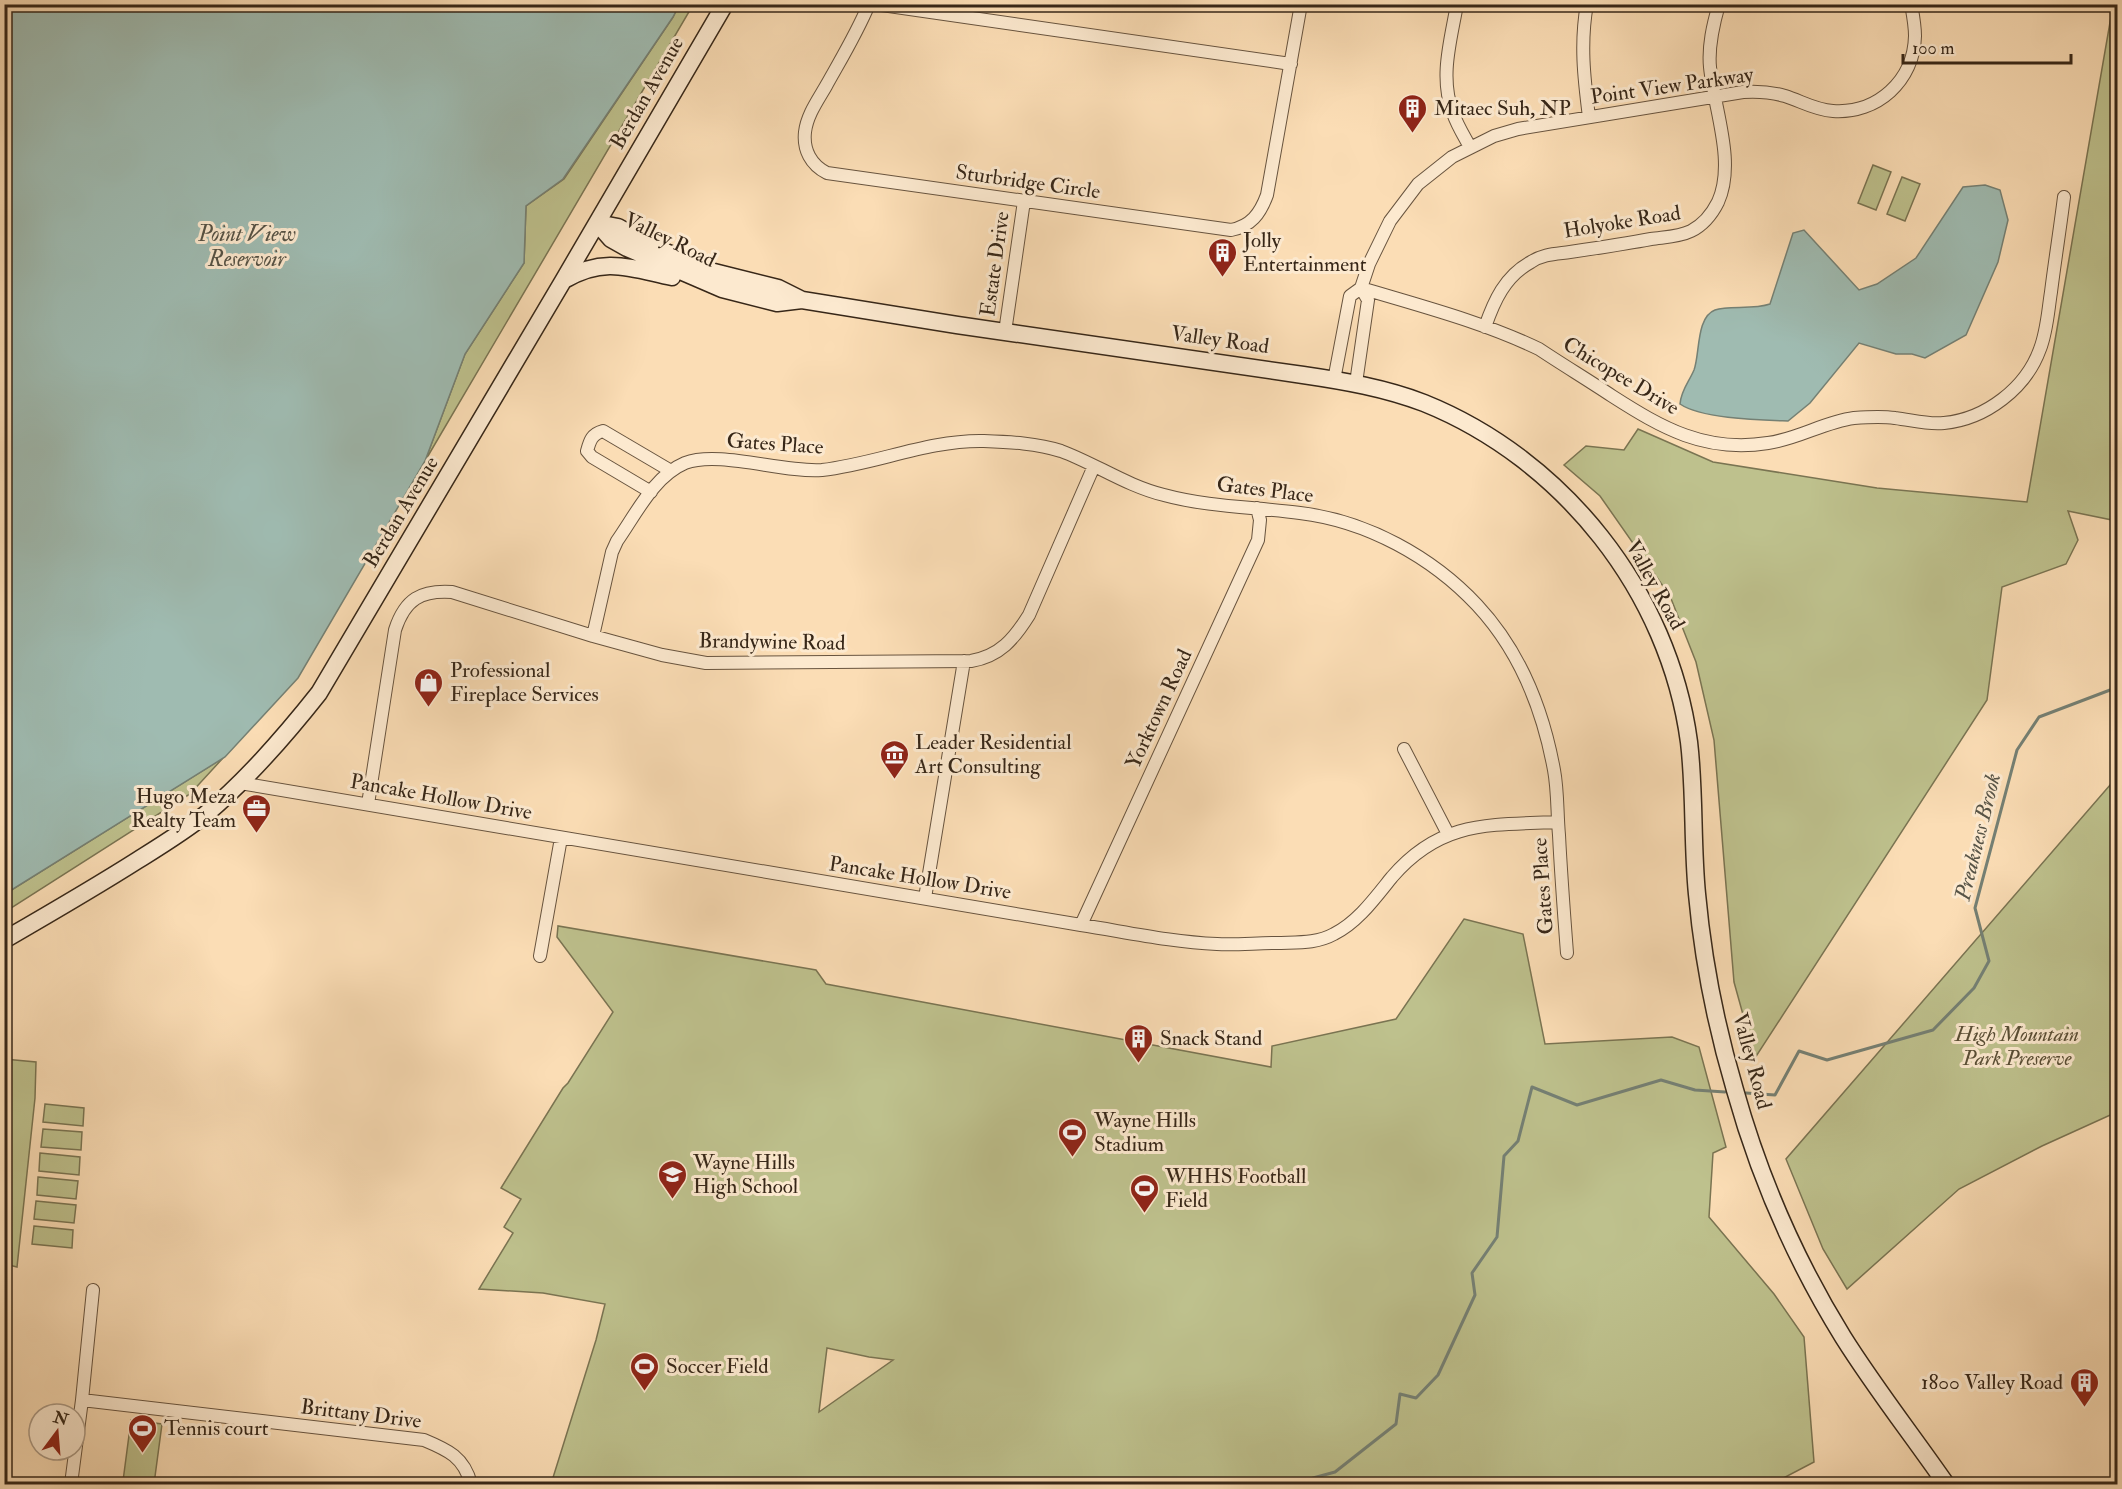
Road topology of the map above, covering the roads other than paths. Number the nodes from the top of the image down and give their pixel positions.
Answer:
1 (724, 4) edge
2 (869, 4) edge
3 (875, 4) edge
4 (1302, 4) edge
5 (1457, 4) edge
6 (1587, 4) edge
7 (1719, 4) edge
8 (1911, 4) edge
9 (1291, 64) junction
10 (1716, 96) junction
11 (1589, 117) junction
12 (1470, 147) junction
13 (2064, 197) dead end
14 (1024, 201) junction
15 (597, 223) junction
16 (563, 281) junction
17 (1361, 288) junction
18 (722, 289) junction
19 (802, 300) junction
20 (1485, 327) junction
21 (1005, 332) junction
22 (1334, 380) junction
23 (1356, 383) junction
24 (1094, 466) junction
25 (671, 471) junction
26 (651, 492) junction
27 (1257, 508) junction
28 (593, 636) junction
29 (964, 661) junction
30 (1404, 749) dead end
31 (240, 783) junction
32 (368, 804) junction
33 (1558, 822) junction
34 (1448, 834) junction
35 (561, 838) junction
36 (925, 898) junction
37 (1081, 925) junction
38 (4, 940) edge
39 (1567, 953) dead end
40 (540, 956) dead end
41 (93, 1290) dead end
42 (82, 1400) junction
43 (71, 1485) edge
44 (471, 1485) edge
45 (1946, 1485) edge

1 - 15 main road, Berdan Avenue
2 - 14 street, Sturbridge Circle
3 - 9 street
4 - 9 street, Sturbridge Circle
5 - 12 street
6 - 11 street
7 - 10 street, Holyoke Road
8 - 10 street, Point View Parkway
9 - 14 street, Sturbridge Circle
10 - 11 street, Point View Parkway
10 - 20 street, Holyoke Road
11 - 12 street, Point View Parkway
12 - 17 street, Point View Parkway
13 - 20 street, Chicopee Drive
14 - 21 street, Estate Drive
15 - 16 main road, Berdan Avenue
15 - 18 main road, Valley Road
15 - 19 main road, Valley Road
16 - 18 main road
16 - 31 main road, Berdan Avenue
17 - 20 street, Chicopee Drive
17 - 22 street, Point View Parkway
17 - 23 street
18 - 19 main road, Valley Road
19 - 21 main road, Valley Road
21 - 22 main road, Valley Road
22 - 23 main road, Valley Road
23 - 45 main road, Valley Road
24 - 25 street, Gates Place
24 - 27 street, Gates Place
24 - 29 street, Brandywine Road
25 - 26 street, Gates Place
25 - 26 street
26 - 28 street, Gates Place
27 - 33 street, Gates Place
27 - 37 street, Yorktown Road
28 - 29 street, Brandywine Road
28 - 32 street, Brandywine Road
29 - 36 street
30 - 34 street
31 - 32 street, Pancake Hollow Drive
31 - 38 main road, Berdan Avenue
32 - 35 street, Pancake Hollow Drive
33 - 34 street, Pancake Hollow Drive
33 - 39 street, Gates Place
34 - 37 street, Pancake Hollow Drive
35 - 36 street, Pancake Hollow Drive
35 - 40 street
36 - 37 street, Pancake Hollow Drive
41 - 42 street
42 - 43 street
42 - 44 street, Brittany Drive

